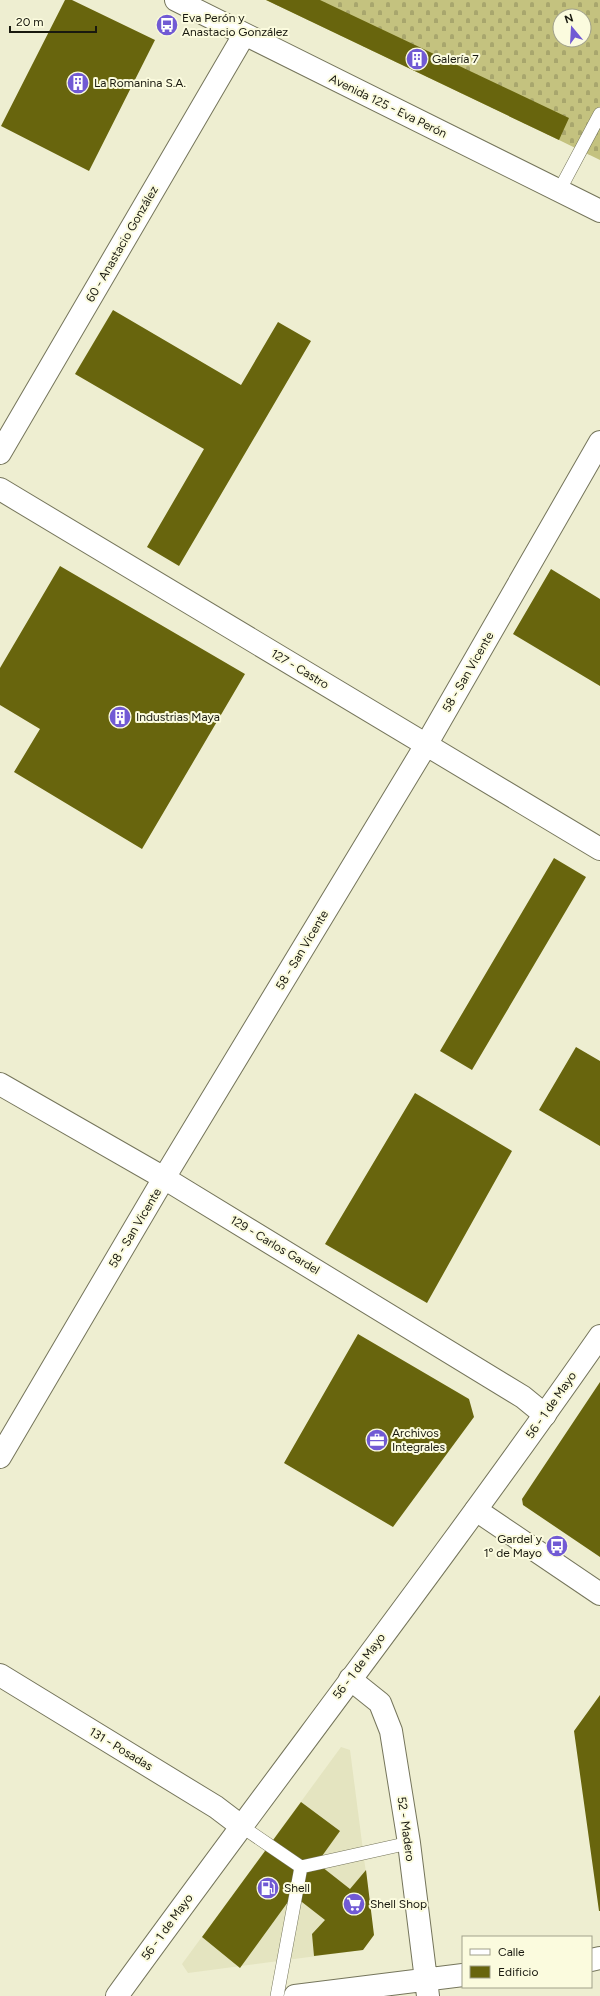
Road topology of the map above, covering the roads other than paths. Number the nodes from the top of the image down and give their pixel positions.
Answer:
1 (176, 0) edge
2 (244, 34) junction
3 (600, 114) edge
4 (559, 191) junction
5 (600, 211) edge
6 (600, 442) edge
7 (0, 453) edge
8 (0, 489) edge
9 (426, 745) junction
10 (600, 849) edge
11 (0, 1084) edge
12 (164, 1178) junction
13 (600, 1336) edge
14 (545, 1414) junction
15 (0, 1457) edge
16 (476, 1510) junction
17 (600, 1594) edge
18 (0, 1675) edge
19 (350, 1679) junction
20 (241, 1826) junction
21 (409, 1843) junction
22 (301, 1867) junction
23 (462, 1975) edge
24 (427, 1988) edge
25 (117, 1996) edge
26 (277, 1996) edge
27 (295, 1996) edge

1 - 2 street, Avenida 125 - Eva Perón
2 - 4 street, Avenida 125 - Eva Perón
2 - 7 street, 60 - Anastacio González
3 - 4 lane
4 - 5 street, Avenida 125 - Eva Perón
6 - 9 street, 58 - San Vicente
8 - 9 street, 127 - Castro
9 - 10 street, 127 - Castro
9 - 12 street, 58 - San Vicente
11 - 12 street, 129 - Carlos Gardel
12 - 14 street, 129 - Carlos Gardel
12 - 15 street, 58 - San Vicente
13 - 14 street, 56 - 1 de Mayo
14 - 16 street, 56 - 1 de Mayo
16 - 17 street
16 - 19 street, 56 - 1 de Mayo
18 - 20 street, 131 - Posadas
19 - 20 street, 56 - 1 de Mayo
19 - 21 street, 52 - Madero
20 - 22 lane
20 - 25 street, 56 - 1 de Mayo
21 - 22 lane
21 - 24 street, 52 - Madero
22 - 26 lane
23 - 24 street
24 - 27 street

